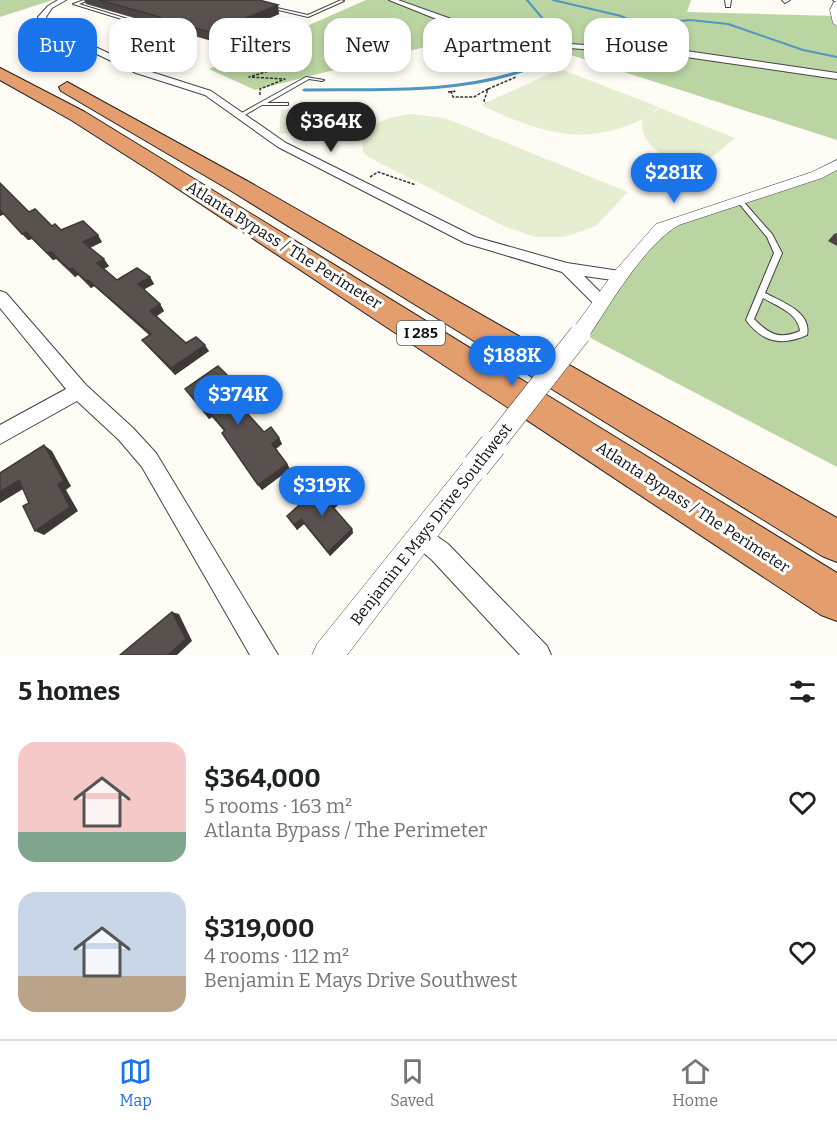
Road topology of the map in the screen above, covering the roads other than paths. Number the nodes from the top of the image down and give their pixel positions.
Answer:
1 (63, 0) edge
2 (87, 0) edge
3 (392, 0) edge
4 (342, 1) edge
5 (837, 1) edge
6 (264, 6) edge
7 (123, 18) edge
8 (441, 18) edge
9 (837, 23) edge
10 (572, 46) edge
11 (0, 55) edge
12 (318, 72) dead end
13 (0, 73) edge
14 (837, 76) edge
15 (308, 78) junction
16 (322, 80) dead end
17 (262, 104) junction
18 (286, 104) dead end
19 (241, 115) junction
20 (837, 164) edge
21 (740, 201) junction
22 (567, 268) junction
23 (620, 276) junction
24 (760, 294) junction
25 (0, 297) edge
26 (602, 302) junction
27 (78, 391) junction
28 (0, 435) edge
29 (421, 536) junction
30 (837, 541) edge
31 (837, 599) edge
32 (265, 655) edge
33 (328, 655) edge
34 (538, 655) edge

1 - 19 street
2 - 7 lane
3 - 8 street
4 - 6 lane
5 - 9 street
10 - 14 street
11 - 30 highway, Atlanta Bypass / The Perimeter / I 285
12 - 15 lane
13 - 31 highway, Atlanta Bypass / The Perimeter / I 285
15 - 16 lane
15 - 17 lane
17 - 18 lane
17 - 19 lane
19 - 22 street
20 - 21 street, Benjamin E Mays Drive Southwest
21 - 23 street, Benjamin E Mays Drive Southwest
21 - 24 lane
22 - 23 street
22 - 26 street
23 - 26 street, Benjamin E Mays Drive Southwest
24 - 24 lane
25 - 27 street
26 - 29 street, Benjamin E Mays Drive Southwest, bridge
27 - 28 street
27 - 32 street
29 - 33 street, Benjamin E Mays Drive Southwest
29 - 34 street

